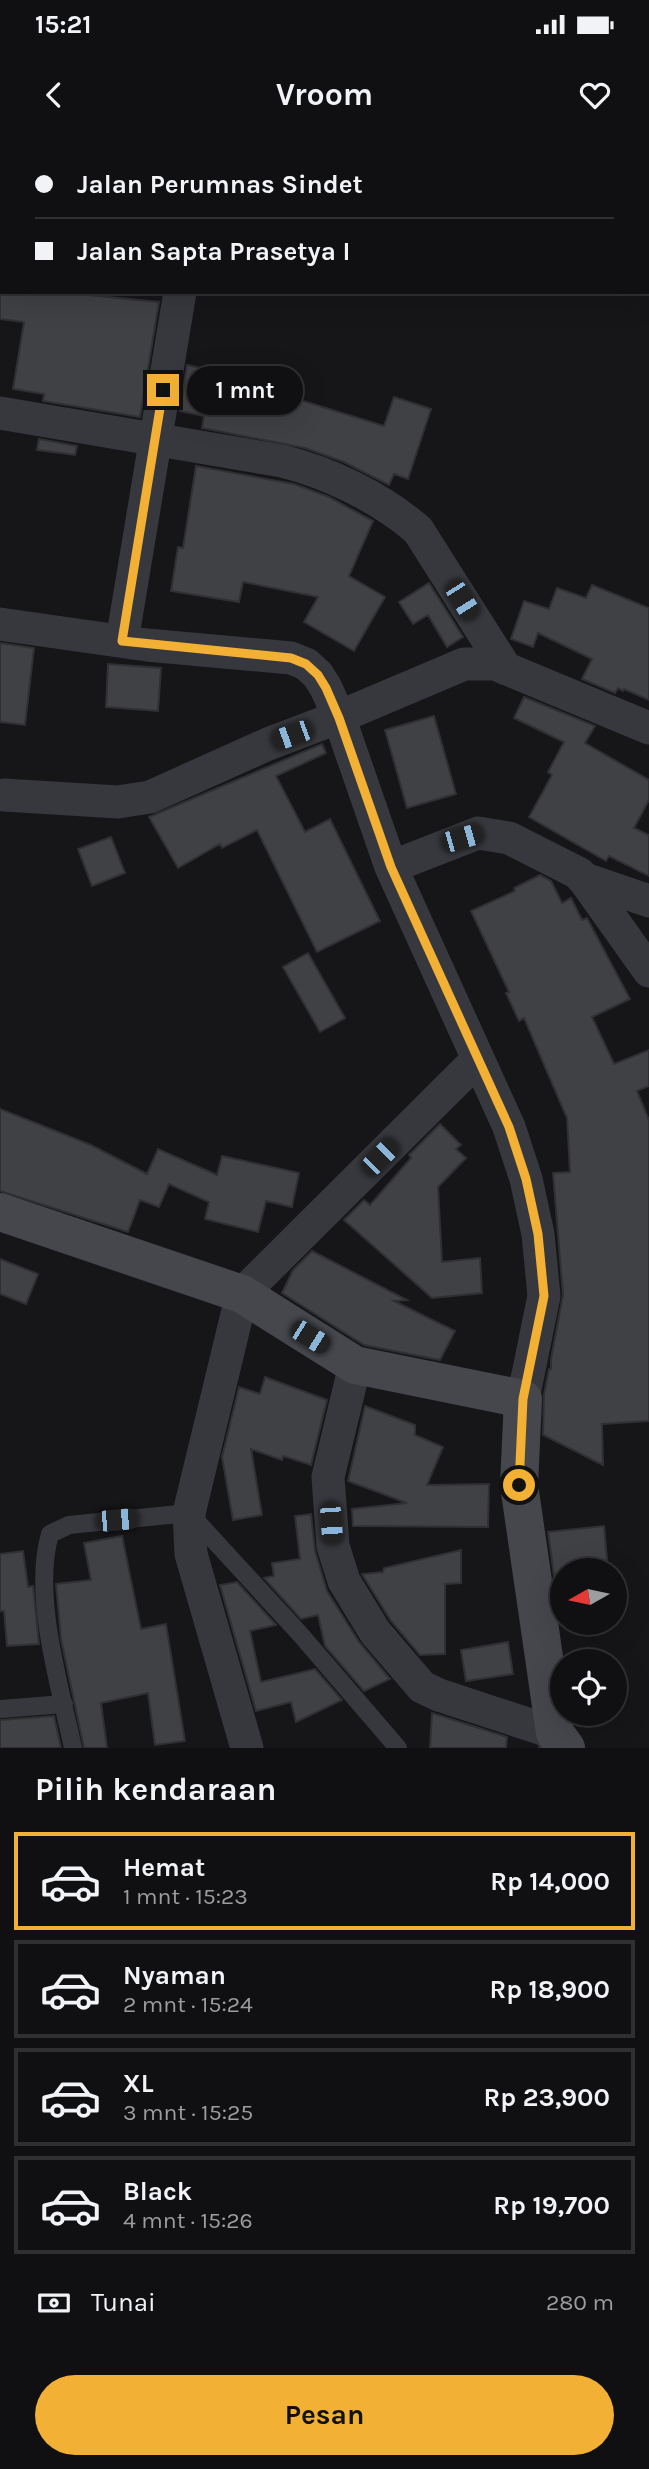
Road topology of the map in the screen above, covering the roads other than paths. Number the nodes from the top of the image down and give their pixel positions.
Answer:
1 (180, 294) edge
2 (0, 413) edge
3 (154, 438) junction
4 (0, 624) edge
5 (122, 641) junction
6 (506, 669) junction
7 (339, 718) junction
8 (649, 728) edge
9 (4, 795) dead end
10 (391, 867) junction
11 (582, 878) junction
12 (649, 901) edge
13 (649, 971) edge
14 (478, 1059) junction
15 (0, 1212) edge
16 (242, 1294) junction
17 (355, 1365) junction
18 (523, 1399) junction
19 (189, 1513) junction
20 (64, 1704) junction
21 (1, 1709) edge
22 (559, 1743) edge
23 (73, 1748) edge
24 (247, 1748) edge
25 (398, 1748) edge

1 - 3 street
2 - 3 street
3 - 5 street
3 - 6 street
4 - 5 street
5 - 7 street
6 - 7 street
6 - 8 street
7 - 9 street
7 - 10 street
10 - 11 street
10 - 14 street
11 - 12 street
11 - 13 street
14 - 16 street
14 - 18 street
15 - 16 street
16 - 17 street
16 - 19 street
17 - 18 street
17 - 22 street
18 - 22 street
19 - 20 lane
19 - 24 street
19 - 25 lane
20 - 21 lane
20 - 23 lane

